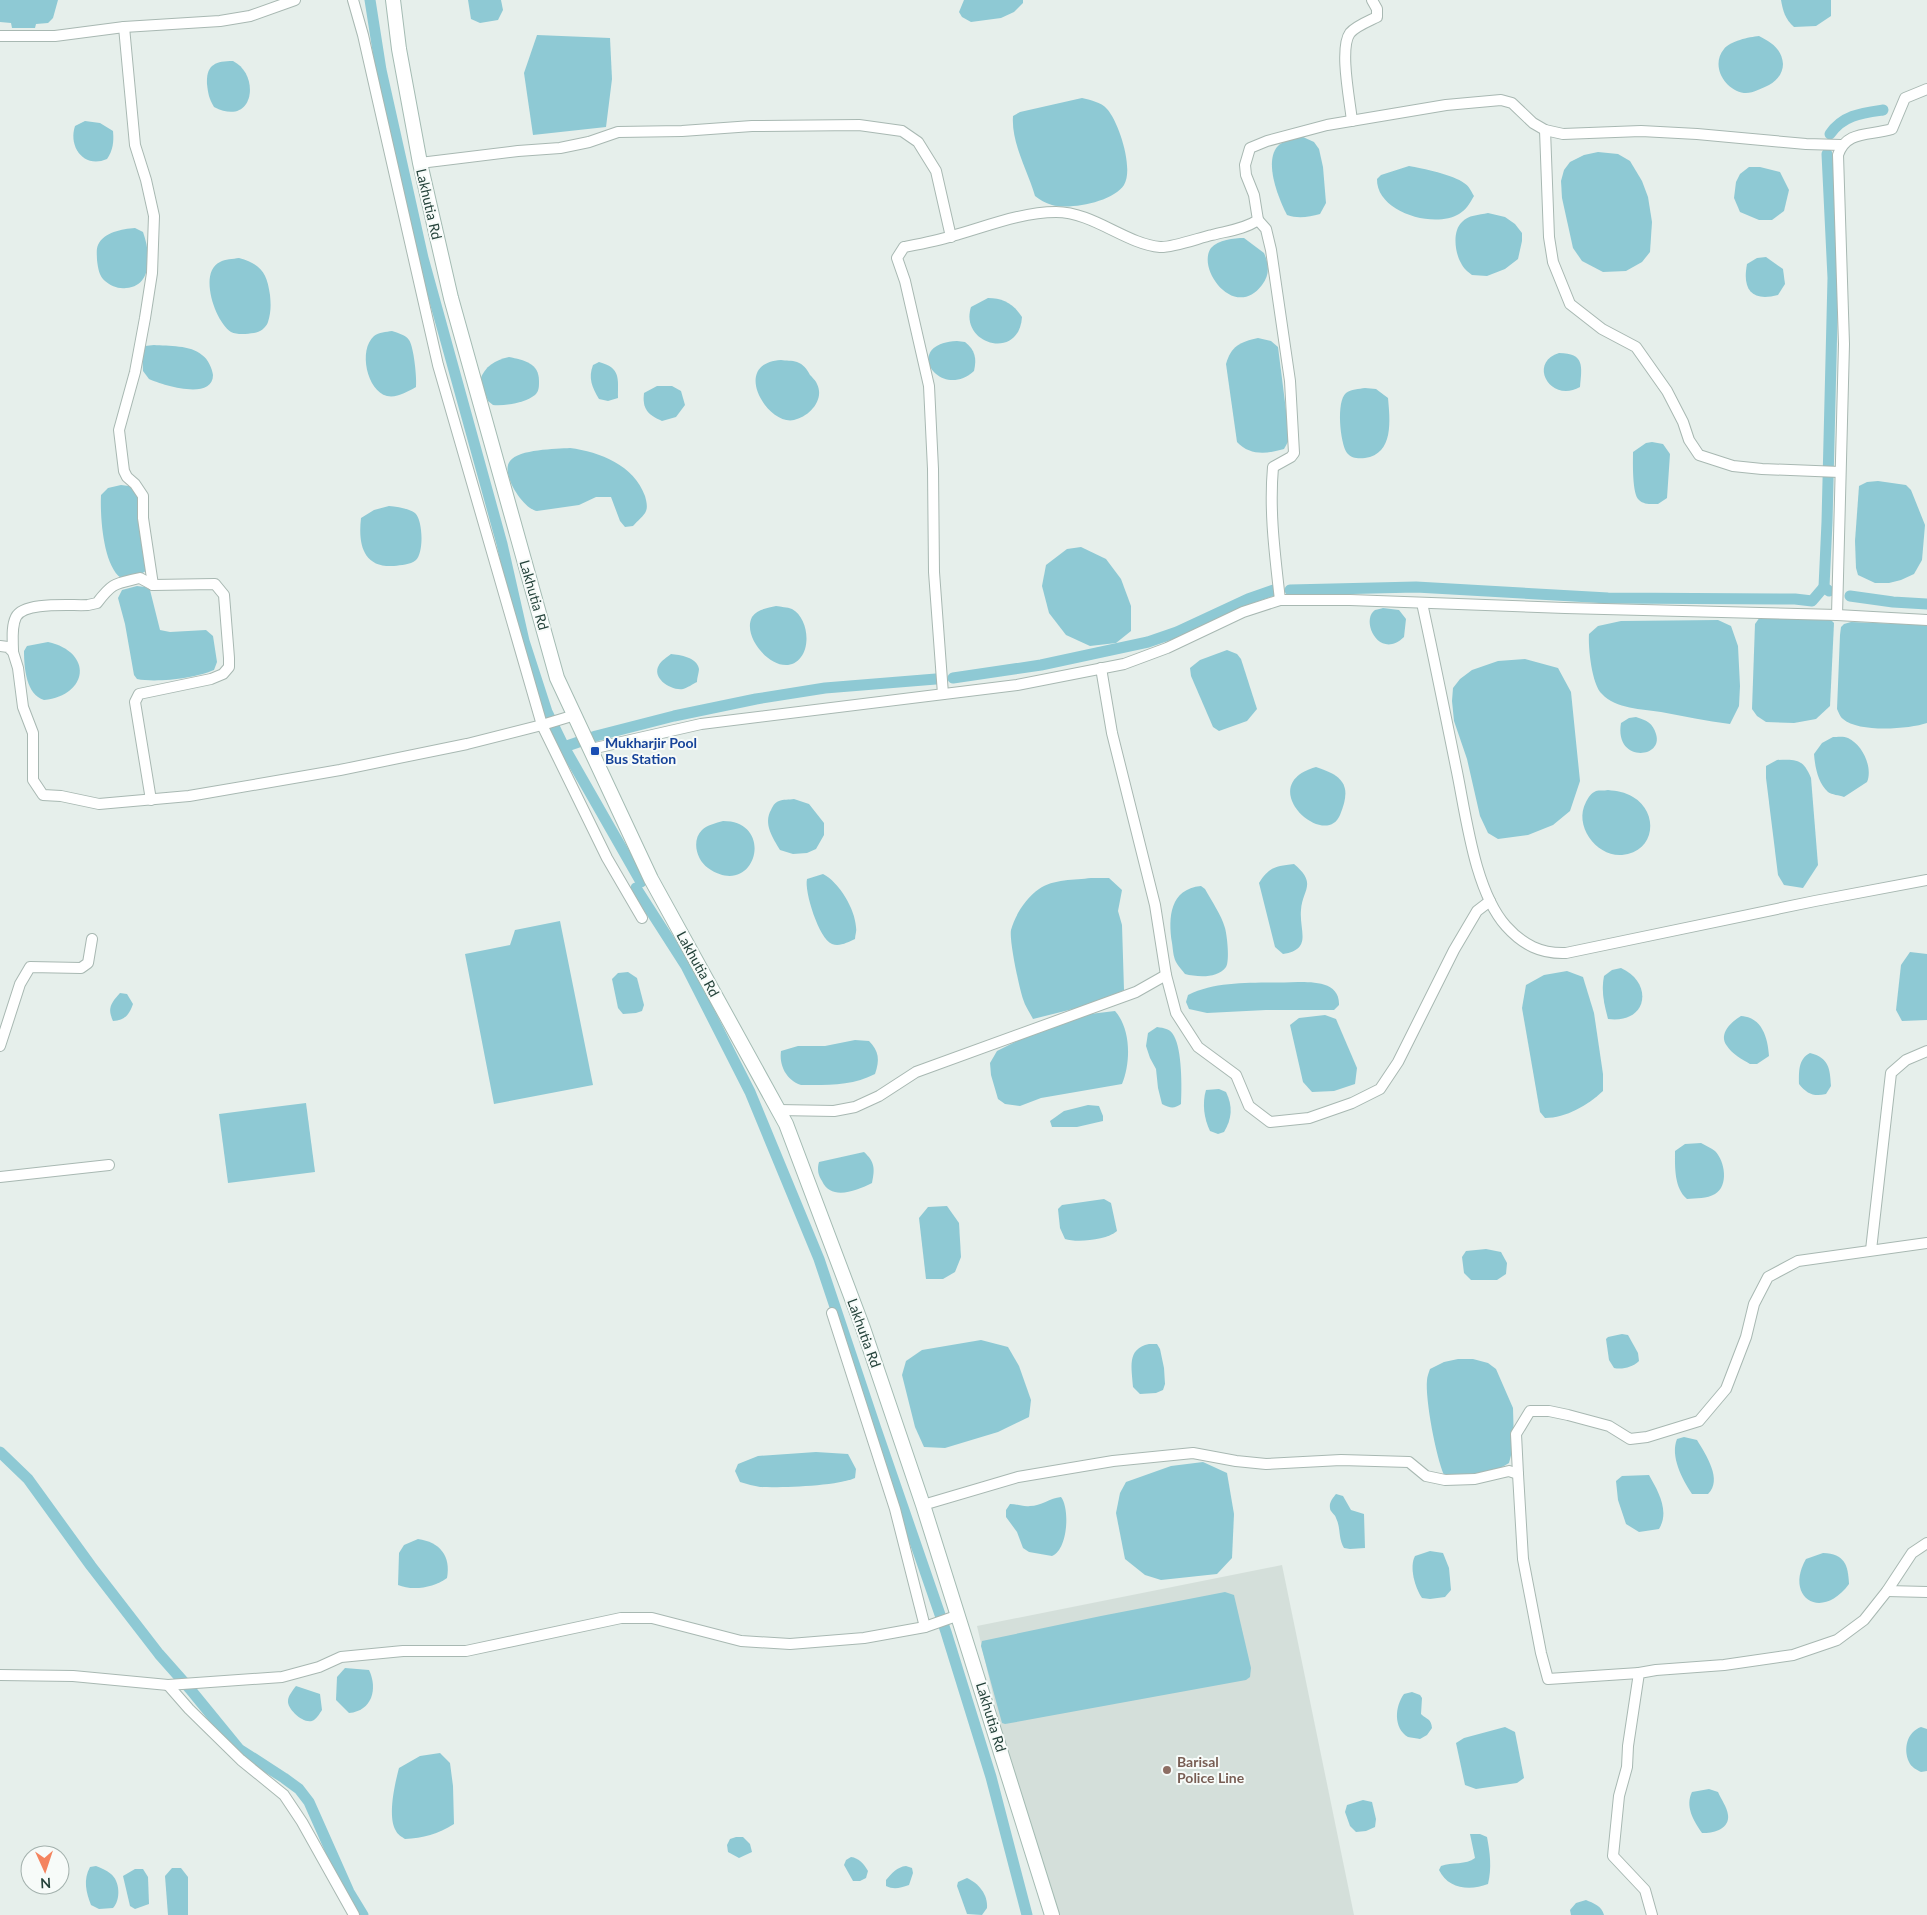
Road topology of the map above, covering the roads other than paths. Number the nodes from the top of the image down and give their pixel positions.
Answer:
1 (295, 0) edge
2 (353, 0) edge
3 (393, 0) edge
4 (1372, 0) edge
5 (124, 27) junction
6 (0, 36) edge
7 (1927, 89) edge
8 (1352, 121) junction
9 (1545, 130) junction
10 (1841, 145) junction
11 (420, 163) junction
12 (1258, 220) junction
13 (951, 237) junction
14 (1840, 472) junction
15 (153, 585) junction
16 (1280, 600) junction
17 (1422, 603) junction
18 (1837, 615) junction
19 (1927, 620) edge
20 (0, 646) edge
21 (13, 652) junction
22 (1101, 668) junction
23 (943, 694) junction
24 (574, 714) junction
25 (542, 725) junction
26 (591, 749) junction
27 (151, 800) junction
28 (1927, 880) edge
29 (1490, 901) junction
30 (642, 918) dead end
31 (92, 939) dead end
32 (1166, 975) junction
33 (0, 1046) edge
34 (1927, 1051) edge
35 (778, 1110) junction
36 (109, 1165) dead end
37 (0, 1177) edge
38 (1927, 1243) edge
39 (1871, 1250) junction
40 (832, 1313) dead end
41 (1518, 1474) junction
42 (923, 1505) junction
43 (1927, 1543) edge
44 (1887, 1592) junction
45 (1927, 1592) edge
46 (959, 1615) junction
47 (925, 1626) junction
48 (1640, 1673) junction
49 (0, 1676) edge
50 (168, 1684) junction
51 (354, 1915) edge
52 (1052, 1915) edge
53 (1652, 1915) edge

1 - 5 street
2 - 25 street
3 - 11 street, Lakhutia Rd
4 - 8 street
5 - 6 street
5 - 15 street
7 - 10 street
8 - 9 street
8 - 12 street
9 - 10 street
9 - 14 street
10 - 14 street
11 - 13 street
11 - 24 street, Lakhutia Rd
12 - 13 street
12 - 16 street
13 - 23 street
14 - 18 street
15 - 21 street
15 - 27 street
16 - 17 street
16 - 22 street
17 - 18 street
17 - 29 street
18 - 19 street
20 - 21 street
21 - 27 street
22 - 23 street
22 - 32 street
23 - 26 street
24 - 25 street
24 - 26 street, Lakhutia Rd
25 - 27 street
25 - 30 street
26 - 35 street, Lakhutia Rd
28 - 29 street
29 - 32 street
31 - 33 street
32 - 35 street
34 - 39 street
35 - 42 street, Lakhutia Rd
36 - 37 street
38 - 39 street
39 - 41 street
40 - 47 street
41 - 42 street
41 - 48 street
42 - 46 street, Lakhutia Rd
43 - 44 street
44 - 45 street
44 - 48 street
46 - 47 street
46 - 52 street, Lakhutia Rd
47 - 50 street
48 - 53 street
49 - 50 street
50 - 51 street

